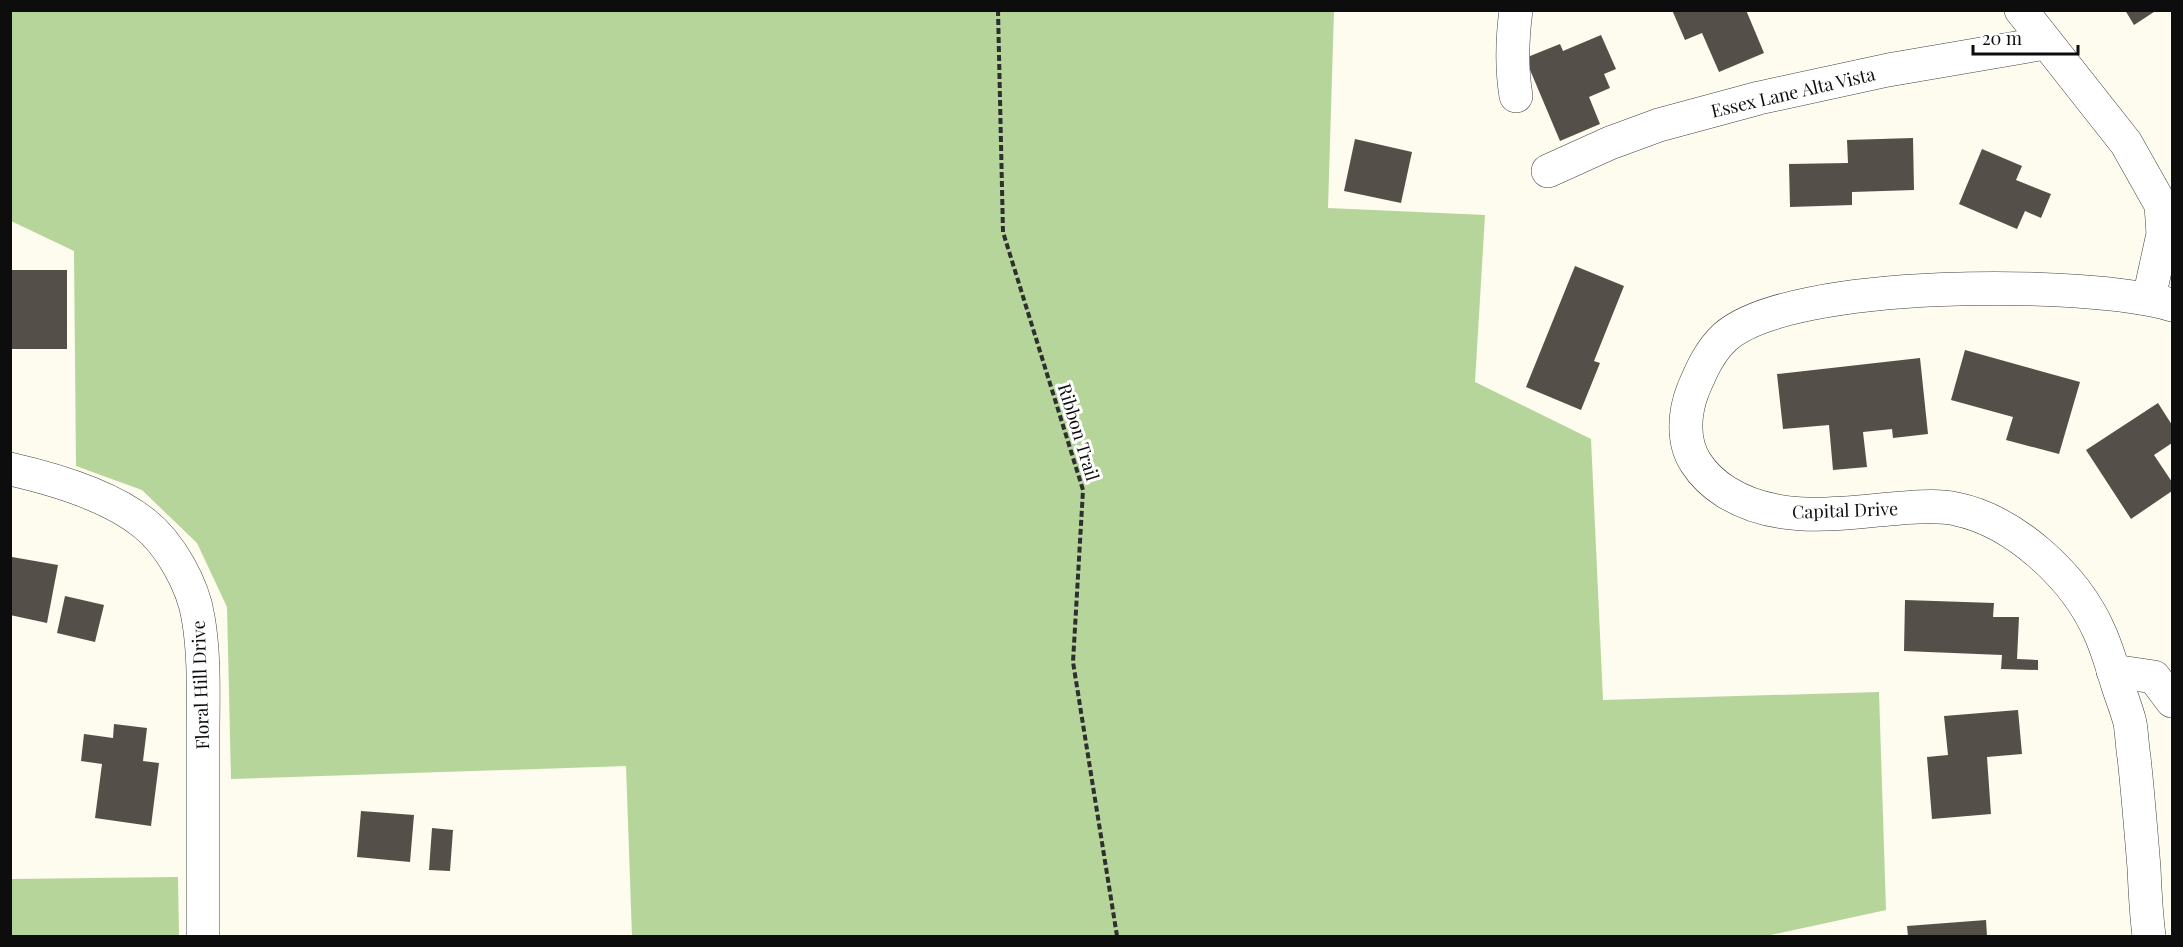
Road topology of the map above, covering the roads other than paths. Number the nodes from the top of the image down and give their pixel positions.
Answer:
1 (1516, 10) edge
2 (2021, 10) edge
3 (2045, 43) junction
4 (1516, 96) dead end
5 (1548, 171) dead end
6 (2161, 302) edge
7 (10, 469) edge
8 (2113, 671) junction
9 (2172, 700) edge
10 (203, 936) edge
11 (2149, 936) edge

1 - 4 street
2 - 3 street
3 - 5 street, Essex Lane Alta Vista
3 - 6 street
6 - 8 street, Capital Drive
7 - 10 street, Floral Hill Drive
8 - 9 street
8 - 11 street, Capital Drive

